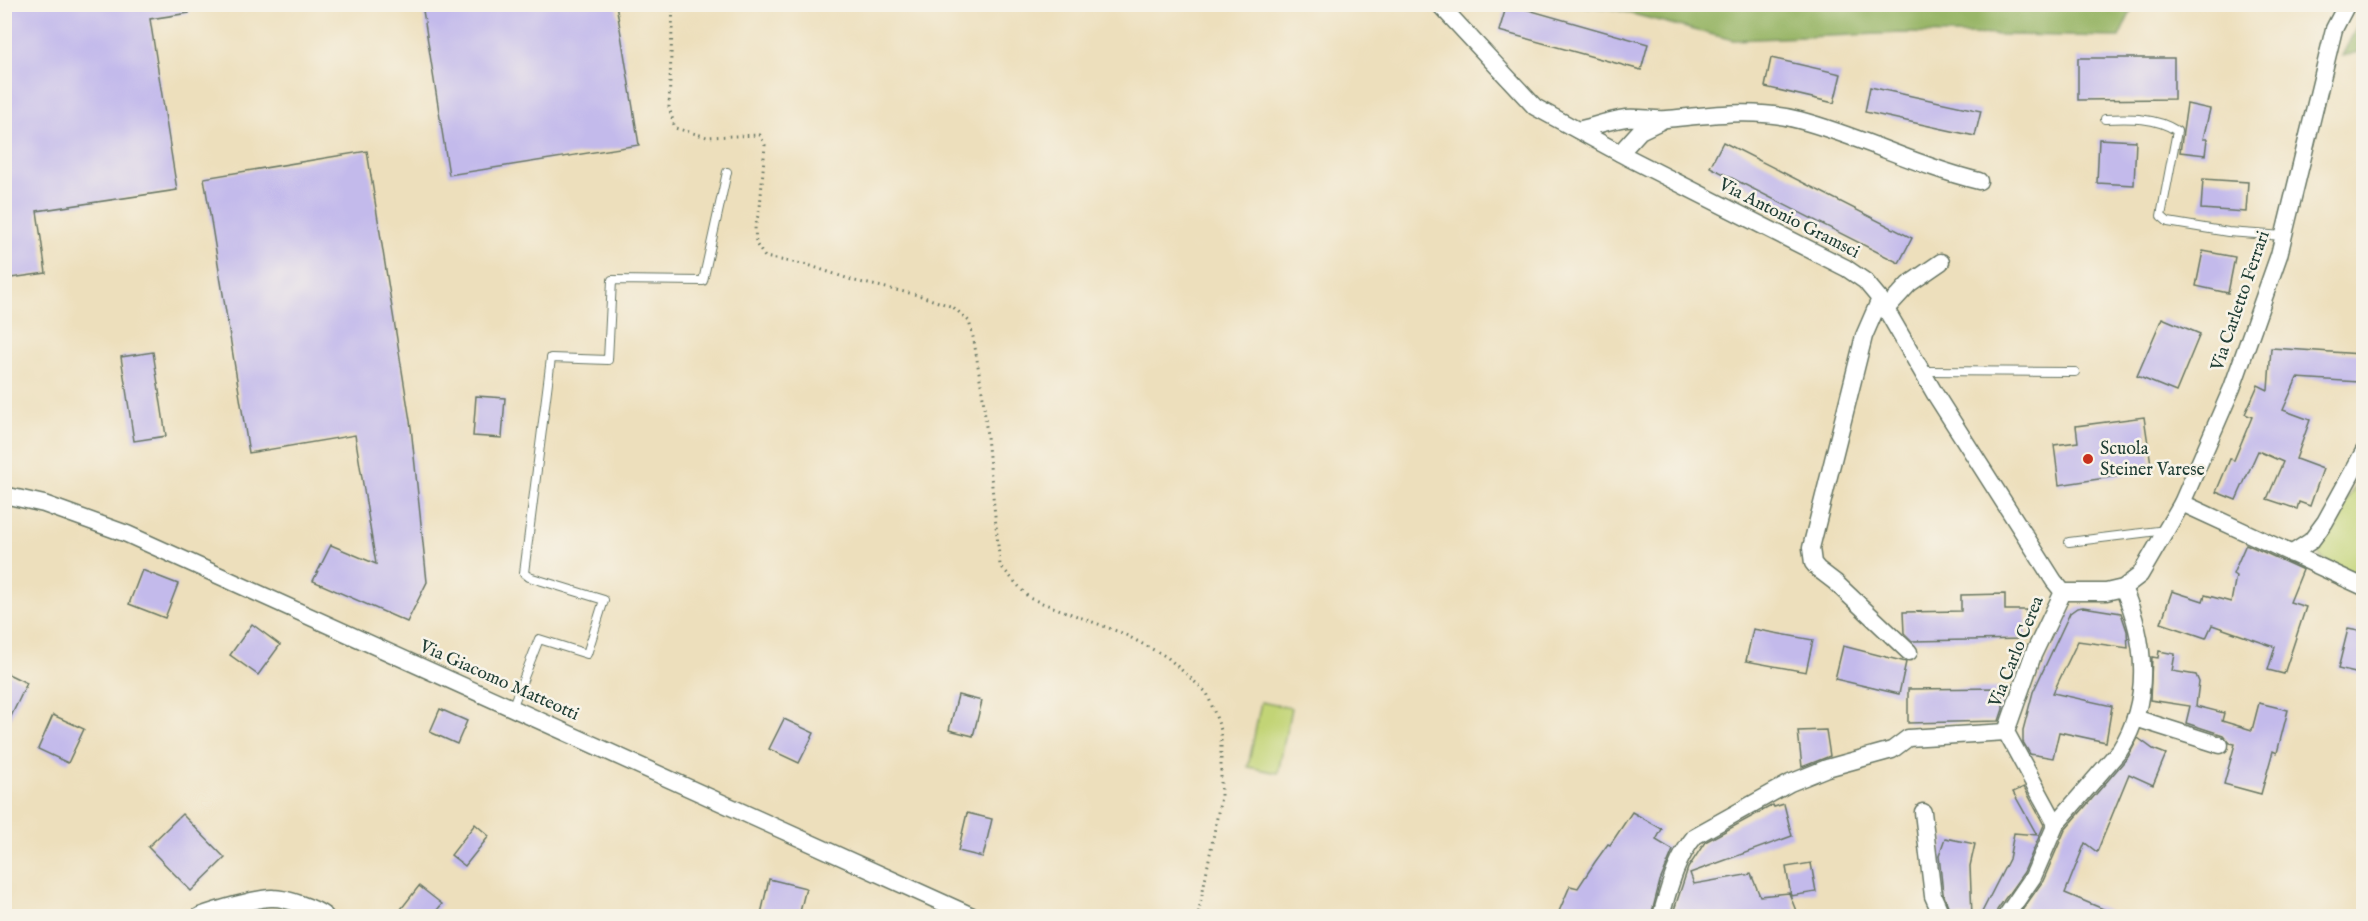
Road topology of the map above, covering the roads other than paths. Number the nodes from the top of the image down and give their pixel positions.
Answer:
1 (1439, 4) edge
2 (2347, 4) edge
3 (1664, 119) junction
4 (2105, 119) dead end
5 (1578, 130) junction
6 (1620, 153) junction
7 (727, 172) dead end
8 (1979, 182) dead end
9 (2284, 236) junction
10 (1941, 262) dead end
11 (1883, 304) junction
12 (1923, 371) junction
13 (2075, 372) dead end
14 (2364, 451) edge
15 (4, 495) edge
16 (2182, 503) junction
17 (2166, 530) junction
18 (2069, 542) dead end
19 (2292, 554) junction
20 (2364, 587) edge
21 (2123, 588) junction
22 (2063, 592) junction
23 (1909, 652) dead end
24 (512, 708) junction
25 (2135, 718) junction
26 (2006, 732) junction
27 (2220, 745) dead end
28 (1923, 812) dead end
29 (2056, 824) junction
30 (200, 916) edge
31 (325, 916) edge
32 (972, 916) edge
33 (1661, 916) edge
34 (1942, 916) edge
35 (2006, 916) edge

1 - 5 street, Via Antonio Gramsci
2 - 9 street, Via Carletto Ferrari
3 - 5 street
3 - 6 street
3 - 8 street
4 - 9 lane
5 - 6 street, Via Antonio Gramsci
6 - 11 street, Via Antonio Gramsci
7 - 24 lane
9 - 16 street, Via Carletto Ferrari
10 - 11 street
11 - 12 street, Via Antonio Gramsci
11 - 23 street
12 - 13 lane
12 - 22 street, Via Antonio Gramsci
14 - 19 street
15 - 24 street, Via Giacomo Matteotti
16 - 17 street, Via Carletto Ferrari
16 - 19 street
17 - 18 lane
17 - 21 street, Via Carletto Ferrari
19 - 20 street
21 - 22 street
21 - 25 street
22 - 26 street, Via Carlo Cerea
24 - 32 street, Via Giacomo Matteotti
25 - 27 street
25 - 29 street
26 - 29 street, Via Carlo Cerea
26 - 33 street
28 - 34 street
29 - 35 street
30 - 31 street

